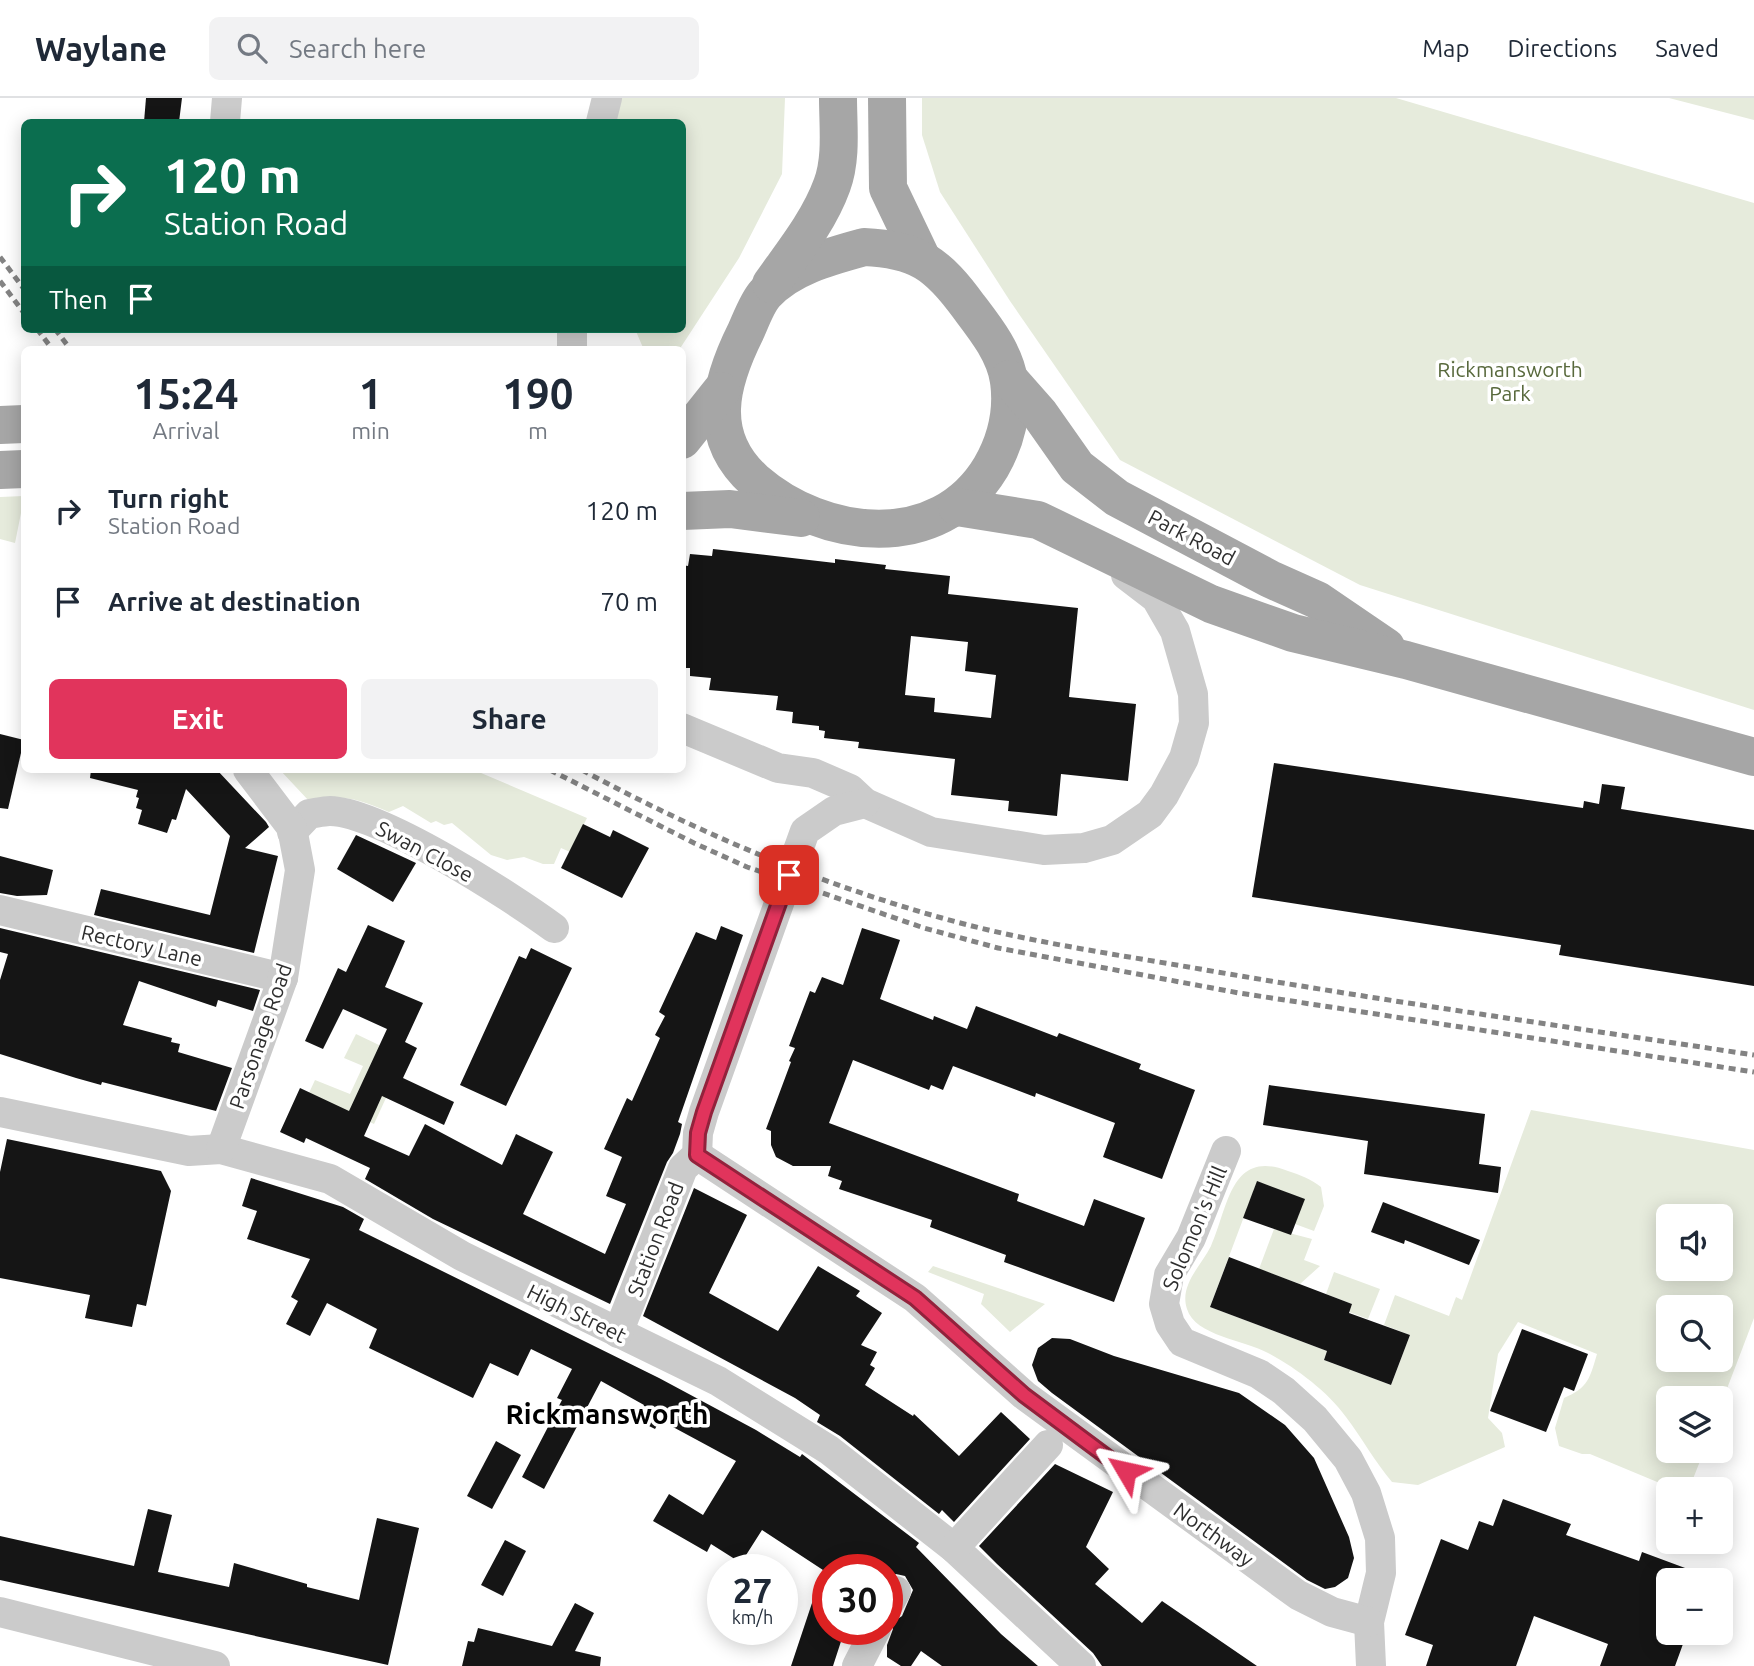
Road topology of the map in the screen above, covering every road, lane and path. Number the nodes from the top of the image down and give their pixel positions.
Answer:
1 (226, 98) edge
2 (607, 98) edge
3 (838, 98) edge
4 (887, 98) edge
5 (225, 119) edge
6 (602, 119) edge
7 (921, 257) junction
8 (764, 294) junction
9 (1009, 379) junction
10 (722, 391) junction
11 (21, 424) edge
12 (0, 425) edge
13 (686, 435) edge
14 (21, 468) edge
15 (0, 470) edge
16 (957, 507) junction
17 (686, 511) edge
18 (824, 520) junction
19 (1059, 530) junction
20 (1406, 660) junction
21 (686, 730) edge
22 (1754, 757) edge
23 (250, 773) edge
24 (865, 803) junction
25 (292, 832) junction
26 (0, 910) edge
27 (554, 928) dead end
28 (284, 978) junction
29 (0, 1112) edge
30 (221, 1149) junction
31 (1226, 1152) dead end
32 (697, 1155) junction
33 (618, 1333) junction
34 (1048, 1445) dead end
35 (954, 1548) junction
36 (0, 1612) edge
37 (1369, 1622) junction
38 (868, 1645) edge
39 (215, 1666) edge
40 (857, 1666) edge
41 (1081, 1666) edge
42 (1371, 1666) edge

1 - 5 street
2 - 6 street
3 - 8 main road
4 - 7 main road
7 - 8 main road
7 - 9 main road
8 - 10 main road
9 - 16 main road
9 - 20 main road, Park Road
10 - 13 main road
10 - 18 main road
11 - 12 main road
14 - 15 main road
16 - 18 main road
16 - 19 main road, Park Road
17 - 18 main road
19 - 20 main road, Park Road
19 - 24 street
20 - 22 main road, Park Road
21 - 24 street
23 - 25 street, Parsonage Road
24 - 32 street, Station Road
25 - 27 street, Swan Close
25 - 28 street, Parsonage Road
26 - 28 street, Rectory Lane
28 - 30 street, Parsonage Road
29 - 30 street, High Street
30 - 33 street, High Street
31 - 37 street, Solomon's Hill
32 - 33 street, Station Road
32 - 37 street, Northway
33 - 35 street, High Street
34 - 35 street
35 - 41 street, High Street
36 - 39 street
37 - 42 street
38 - 40 street

